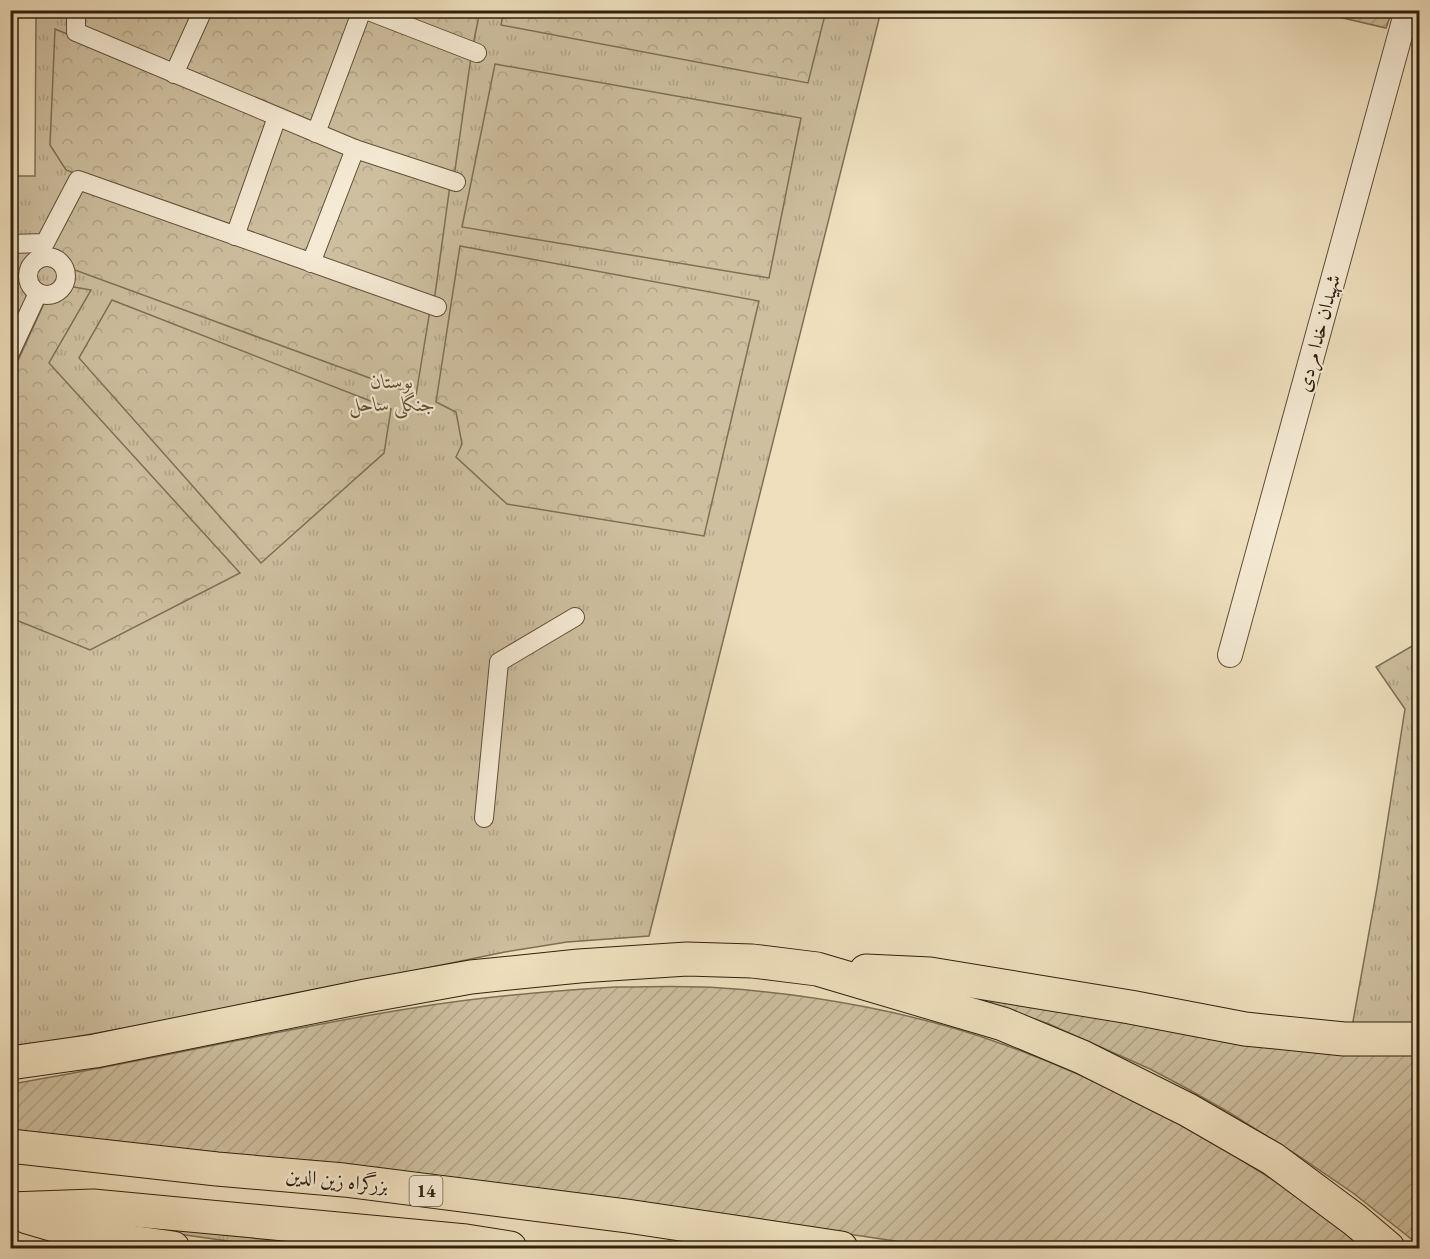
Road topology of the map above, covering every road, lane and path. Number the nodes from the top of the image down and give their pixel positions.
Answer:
1 (76, 10) edge
2 (202, 10) edge
3 (364, 10) edge
4 (1407, 10) edge
5 (477, 53) dead end
6 (174, 74) junction
7 (277, 117) junction
8 (316, 133) junction
9 (355, 149) junction
10 (456, 182) dead end
11 (235, 236) junction
12 (10, 244) edge
13 (33, 263) junction
14 (311, 263) junction
15 (38, 293) junction
16 (437, 307) dead end
17 (10, 353) edge
18 (575, 617) dead end
19 (1230, 655) dead end
20 (484, 818) dead end
21 (817, 969) junction
22 (1419, 1039) edge
23 (10, 1063) edge
24 (10, 1146) edge
25 (10, 1211) edge
26 (173, 1248) edge
27 (510, 1248) edge
28 (841, 1248) edge
29 (1389, 1248) edge

1 - 6 street
2 - 6 street
3 - 5 street
3 - 8 street
4 - 19 street, شهیدان خدا مردی
6 - 7 street
7 - 8 street
7 - 11 street
8 - 9 street
9 - 10 street
9 - 14 street
11 - 12 street
11 - 14 street
12 - 13 street
13 - 15 street
13 - 15 street
14 - 16 street
15 - 17 street
18 - 20 street
21 - 22 highway
21 - 23 highway
21 - 29 highway
24 - 28 highway, بزرگراه زین الدین / 14
25 - 26 highway
25 - 27 highway

